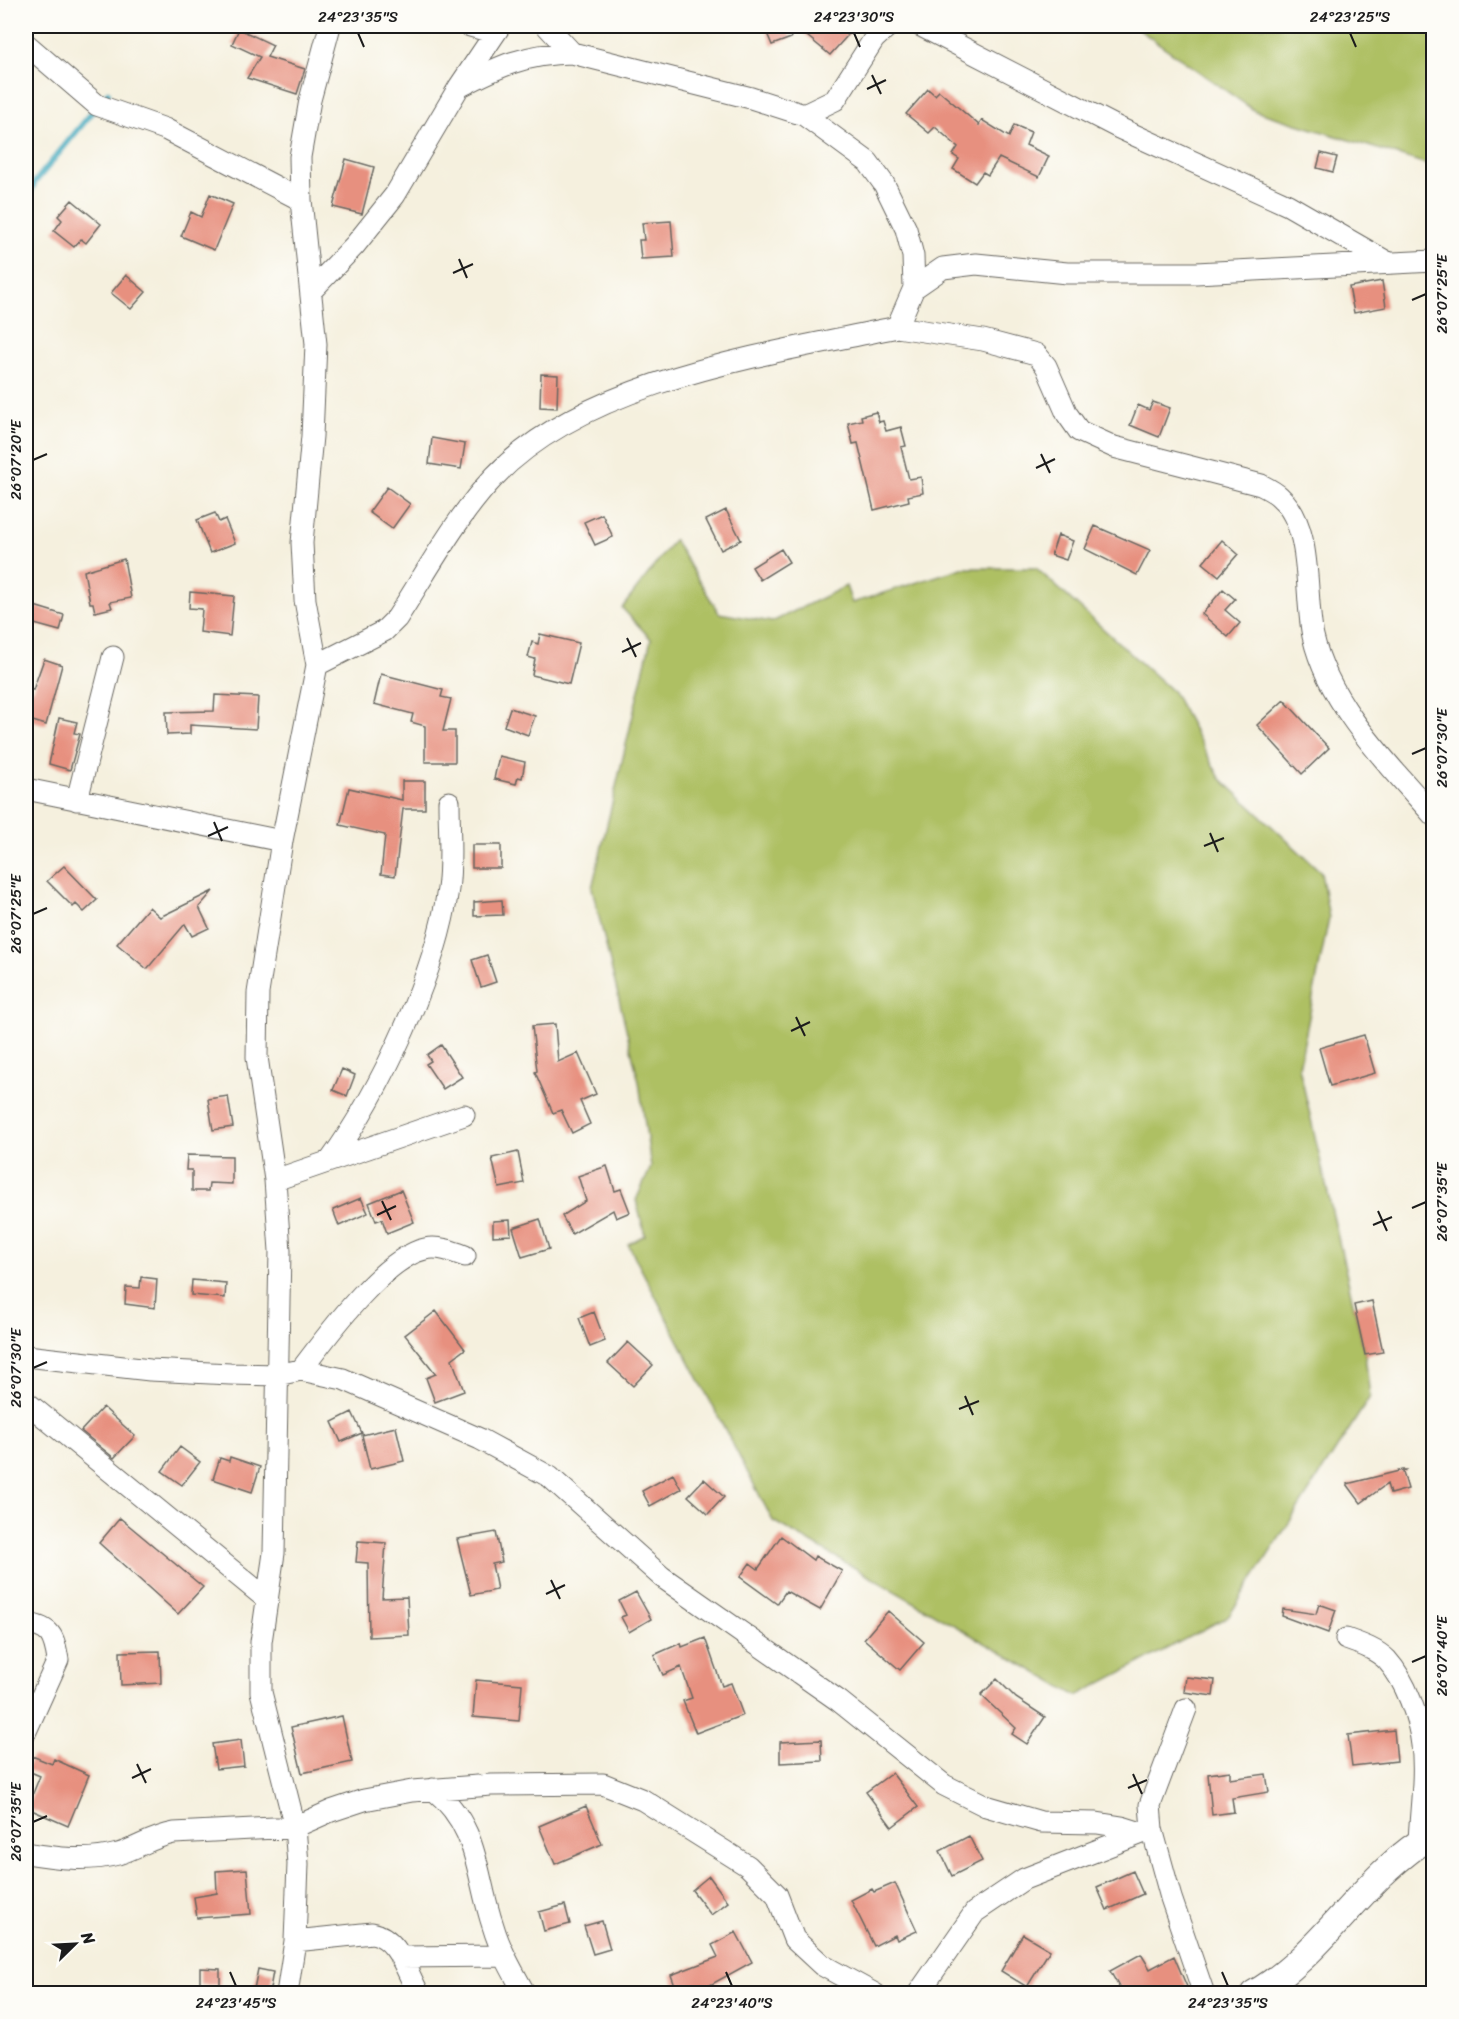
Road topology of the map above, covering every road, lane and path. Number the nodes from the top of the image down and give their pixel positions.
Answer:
1 (330, 26) edge
2 (470, 26) edge
3 (547, 26) edge
4 (888, 26) edge
5 (921, 26) edge
6 (498, 29) edge
7 (26, 44) edge
8 (572, 53) junction
9 (459, 87) junction
10 (804, 115) junction
11 (301, 200) junction
12 (1434, 261) edge
13 (1387, 262) junction
14 (914, 288) junction
15 (312, 290) junction
16 (897, 327) junction
17 (113, 657) dead end
18 (317, 665) junction
19 (26, 789) edge
20 (77, 800) junction
21 (449, 802) dead end
22 (1434, 816) edge
23 (282, 841) junction
24 (464, 1115) dead end
25 (330, 1161) junction
26 (275, 1180) junction
27 (465, 1256) dead end
28 (26, 1356) edge
29 (302, 1370) junction
30 (277, 1374) junction
31 (26, 1402) edge
32 (268, 1600) junction
33 (26, 1624) edge
34 (1346, 1640) dead end
35 (1186, 1709) dead end
36 (26, 1731) edge
37 (433, 1789) junction
38 (295, 1827) junction
39 (1146, 1831) junction
40 (1426, 1839) edge
41 (26, 1853) edge
42 (295, 1941) junction
43 (504, 1956) junction
44 (400, 1957) junction
45 (287, 1994) edge
46 (419, 1994) edge
47 (525, 1994) edge
48 (875, 1994) edge
49 (918, 1994) edge
50 (1204, 1994) edge
51 (1254, 1994) edge

1 - 11 street
2 - 6 street
3 - 8 street
4 - 10 street
5 - 13 street
6 - 9 street
7 - 11 street
8 - 9 street
8 - 10 street
9 - 15 street
10 - 14 street
11 - 15 street
12 - 13 street
13 - 14 street
14 - 16 street
15 - 18 street
16 - 18 street
16 - 22 street
17 - 20 street
18 - 23 street
19 - 20 street
20 - 23 street
21 - 25 street
23 - 26 street
24 - 25 street
25 - 26 street
26 - 30 street
27 - 29 street
28 - 30 street
29 - 30 street
29 - 39 street
30 - 32 street
31 - 32 street
32 - 38 street
33 - 36 street
34 - 40 street
35 - 39 street
37 - 38 street
37 - 43 street
37 - 48 street
38 - 41 street
38 - 42 street
39 - 49 street
39 - 50 street
40 - 51 street
42 - 44 street
42 - 45 street
43 - 44 street
43 - 47 street
44 - 46 street

